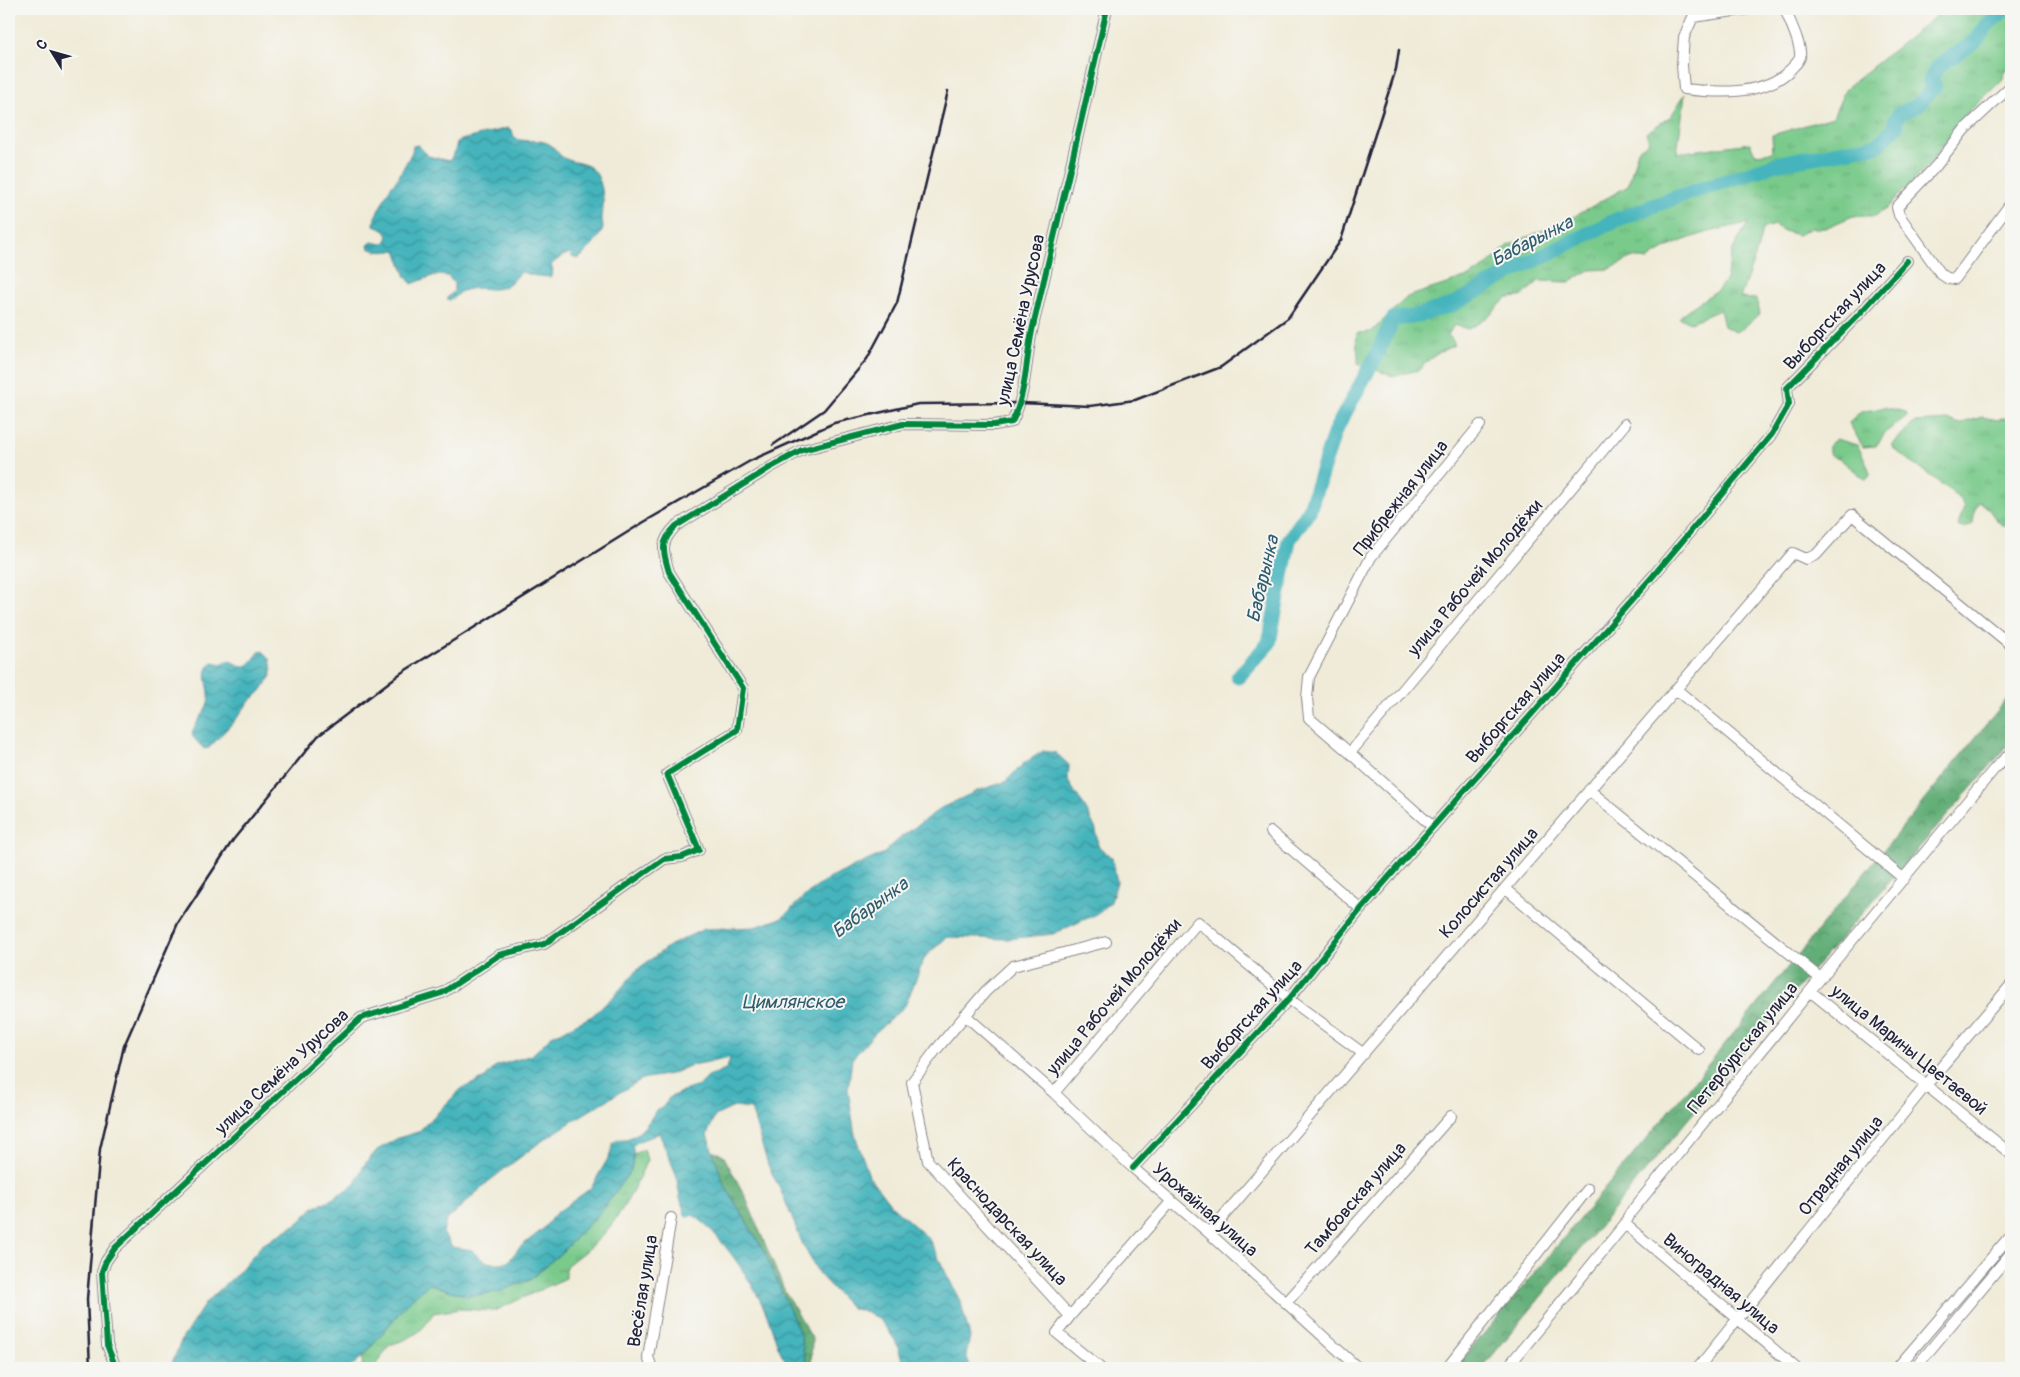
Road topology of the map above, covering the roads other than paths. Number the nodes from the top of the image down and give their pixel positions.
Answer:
1 (1107, 9) edge
2 (1748, 9) edge
3 (1785, 9) edge
4 (2011, 86) edge
5 (2011, 203) edge
6 (1907, 261) dead end
7 (1625, 424) dead end
8 (1480, 425) dead end
9 (2011, 645) edge
10 (1676, 689) junction
11 (1350, 753) junction
12 (2009, 759) edge
13 (1589, 790) junction
14 (1432, 827) junction
15 (1271, 832) dead end
16 (1904, 879) junction
17 (1506, 889) junction
18 (1361, 909) junction
19 (1106, 942) dead end
20 (1820, 978) junction
21 (2011, 985) edge
22 (1810, 991) junction
23 (1289, 999) junction
24 (965, 1016) junction
25 (1699, 1050) dead end
26 (1364, 1054) junction
27 (1927, 1084) junction
28 (1054, 1093) junction
29 (1451, 1116) dead end
30 (2011, 1154) edge
31 (1132, 1168) junction
32 (1588, 1189) dead end
33 (1172, 1202) junction
34 (671, 1218) dead end
35 (1625, 1224) junction
36 (1209, 1234) junction
37 (2011, 1235) edge
38 (2010, 1255) edge
39 (1286, 1303) junction
40 (1070, 1316) junction
41 (1739, 1318) junction
42 (116, 1368) edge
43 (652, 1368) edge
44 (1100, 1368) edge
45 (1358, 1368) edge
46 (1447, 1368) edge
47 (1507, 1368) edge
48 (1698, 1368) edge
49 (1796, 1368) edge
50 (1897, 1368) edge
51 (1915, 1368) edge

1 - 42 street, улица Семёна Урусова
2 - 3 street
4 - 5 street
6 - 14 street, Выборгская улица
7 - 11 street, улица Рабочей Молодёжи
8 - 11 street, Прибрежная улица
9 - 10 street, Колосистая улица
10 - 13 street, Колосистая улица
10 - 16 street
11 - 14 street, Прибрежная улица
12 - 16 street, Петербургская улица
13 - 17 street, Колосистая улица
13 - 20 street
14 - 18 street, Выборгская улица
15 - 18 street
16 - 20 street, Петербургская улица
17 - 25 street
17 - 26 street, Колосистая улица
18 - 23 street, Выборгская улица
19 - 24 street, Краснодарская улица
20 - 22 street, Петербургская улица
21 - 27 street, Отрадная улица
22 - 27 street, улица Марины Цветаевой
22 - 35 street, Петербургская улица
23 - 26 street
23 - 28 street, улица Рабочей Молодёжи
23 - 31 street, Выборгская улица
24 - 28 street, Урожайная улица
24 - 40 street, Краснодарская улица
26 - 36 street, Колосистая улица
27 - 30 street, улица Марины Цветаевой
27 - 41 street, Отрадная улица
28 - 31 street, Урожайная улица
29 - 39 street, Тамбовская улица
31 - 33 street, Урожайная улица
32 - 46 street
33 - 36 street, Урожайная улица
33 - 40 street
34 - 43 street, Весёлая улица
35 - 41 street, Виноградная улица
35 - 47 street, Петербургская улица
36 - 39 street, Урожайная улица
37 - 50 street
38 - 51 street
39 - 45 street, Урожайная улица
40 - 44 street
41 - 48 street, Отрадная улица
41 - 49 street, Виноградная улица

